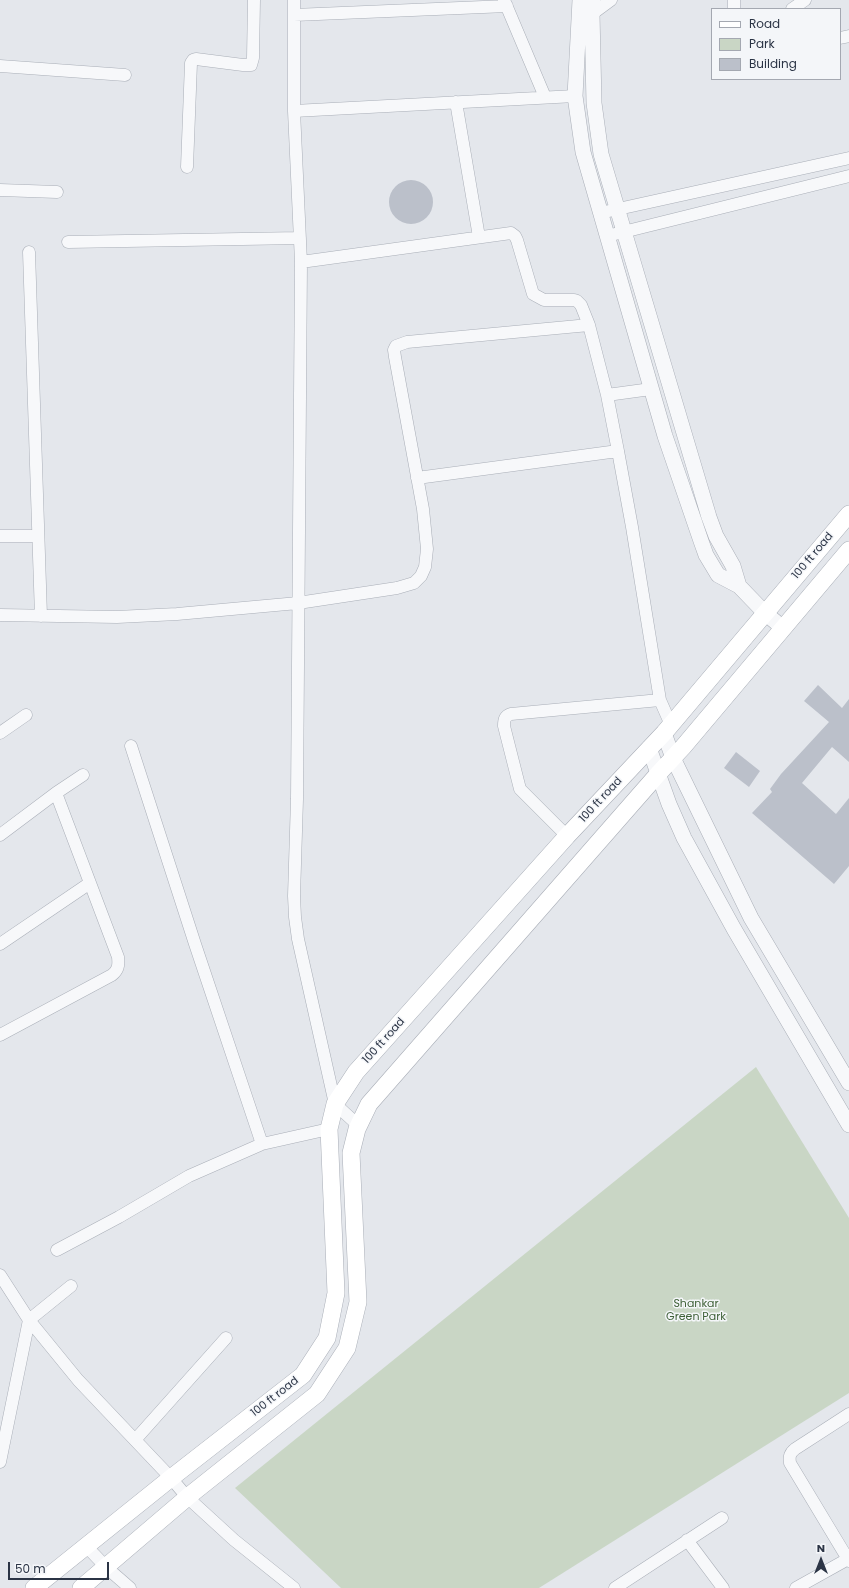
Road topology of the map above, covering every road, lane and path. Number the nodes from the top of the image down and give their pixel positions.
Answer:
1 (254, 0) edge
2 (294, 0) edge
3 (580, 0) edge
4 (611, 0) edge
5 (805, 0) edge
6 (505, 3) edge
7 (393, 5) edge
8 (593, 7) edge
9 (793, 8) edge
10 (294, 15) junction
11 (0, 66) edge
12 (125, 75) dead end
13 (575, 96) junction
14 (545, 97) junction
15 (456, 102) junction
16 (294, 111) junction
17 (849, 158) edge
18 (187, 167) dead end
19 (849, 176) edge
20 (0, 190) edge
21 (57, 192) dead end
22 (617, 208) junction
23 (600, 212) junction
24 (623, 231) junction
25 (607, 236) junction
26 (479, 237) junction
27 (300, 238) junction
28 (68, 242) dead end
29 (29, 252) dead end
30 (301, 262) junction
31 (589, 325) junction
32 (651, 389) junction
33 (607, 395) junction
34 (618, 451) junction
35 (417, 478) junction
36 (849, 514) edge
37 (0, 536) edge
38 (38, 536) junction
39 (849, 550) edge
40 (739, 586) junction
41 (298, 603) junction
42 (765, 613) junction
43 (0, 615) edge
44 (41, 616) junction
45 (782, 628) junction
46 (660, 700) junction
47 (26, 715) dead end
48 (667, 729) junction
49 (0, 733) edge
50 (131, 746) dead end
51 (649, 748) junction
52 (673, 758) junction
53 (658, 774) junction
54 (83, 775) dead end
55 (56, 793) junction
56 (0, 835) edge
57 (567, 836) junction
58 (90, 884) junction
59 (0, 944) edge
60 (0, 1035) edge
61 (849, 1083) edge
62 (335, 1104) junction
63 (849, 1125) edge
64 (359, 1126) junction
65 (329, 1129) junction
66 (262, 1144) junction
67 (57, 1250) dead end
68 (0, 1275) edge
69 (71, 1286) dead end
70 (29, 1320) junction
71 (226, 1338) dead end
72 (849, 1414) edge
73 (4, 1424) edge
74 (135, 1440) junction
75 (0, 1462) edge
76 (171, 1478) junction
77 (187, 1497) junction
78 (722, 1518) dead end
79 (687, 1540) junction
80 (86, 1546) junction
81 (849, 1560) edge
82 (107, 1568) junction
83 (34, 1588) edge
84 (82, 1588) edge
85 (130, 1588) edge
86 (294, 1588) edge
87 (616, 1588) edge
88 (723, 1588) edge
89 (796, 1588) edge

1 - 18 street
2 - 10 street
3 - 13 street
4 - 8 street
5 - 9 street
6 - 7 street
6 - 14 street
7 - 10 street
8 - 22 street
10 - 16 street
11 - 12 street
13 - 14 street
13 - 23 street
14 - 15 street
15 - 16 street
15 - 26 street
16 - 27 street
17 - 22 street
19 - 24 street
20 - 21 street
22 - 23 street
22 - 24 street
23 - 25 street
24 - 25 street
24 - 40 street
25 - 32 street
26 - 30 street
26 - 31 street
27 - 28 street
27 - 30 street
29 - 38 street
30 - 41 street
31 - 33 street
31 - 35 street
32 - 33 street
32 - 40 street
33 - 34 street
34 - 35 street
34 - 46 street
35 - 41 street
36 - 42 main road, 100 ft road
37 - 38 street
38 - 44 street
39 - 45 main road
40 - 42 street
41 - 44 street
41 - 62 street
42 - 45 street
42 - 48 main road, 100 ft road
43 - 44 street
45 - 52 main road
46 - 48 street
46 - 57 street
47 - 49 street
48 - 51 main road, 100 ft road
48 - 52 street
50 - 66 street
51 - 53 street
51 - 57 main road, 100 ft road
52 - 53 main road
52 - 61 street
53 - 63 street
53 - 64 main road
54 - 55 street
55 - 56 street
55 - 58 street
57 - 62 main road, 100 ft road
58 - 59 street
58 - 60 street
62 - 64 street
62 - 65 main road, 100 ft road
64 - 77 main road
65 - 66 street
65 - 76 main road, 100 ft road
66 - 67 street
68 - 70 street
69 - 70 street
70 - 73 street
70 - 74 street
71 - 74 street
72 - 81 street
73 - 75 street
74 - 76 street
76 - 77 street
76 - 80 main road, 100 ft road
77 - 82 main road
77 - 86 street
78 - 79 street
79 - 87 street
79 - 88 street
80 - 82 street
80 - 83 main road, 100 ft road
81 - 89 street
82 - 84 main road
82 - 85 street

